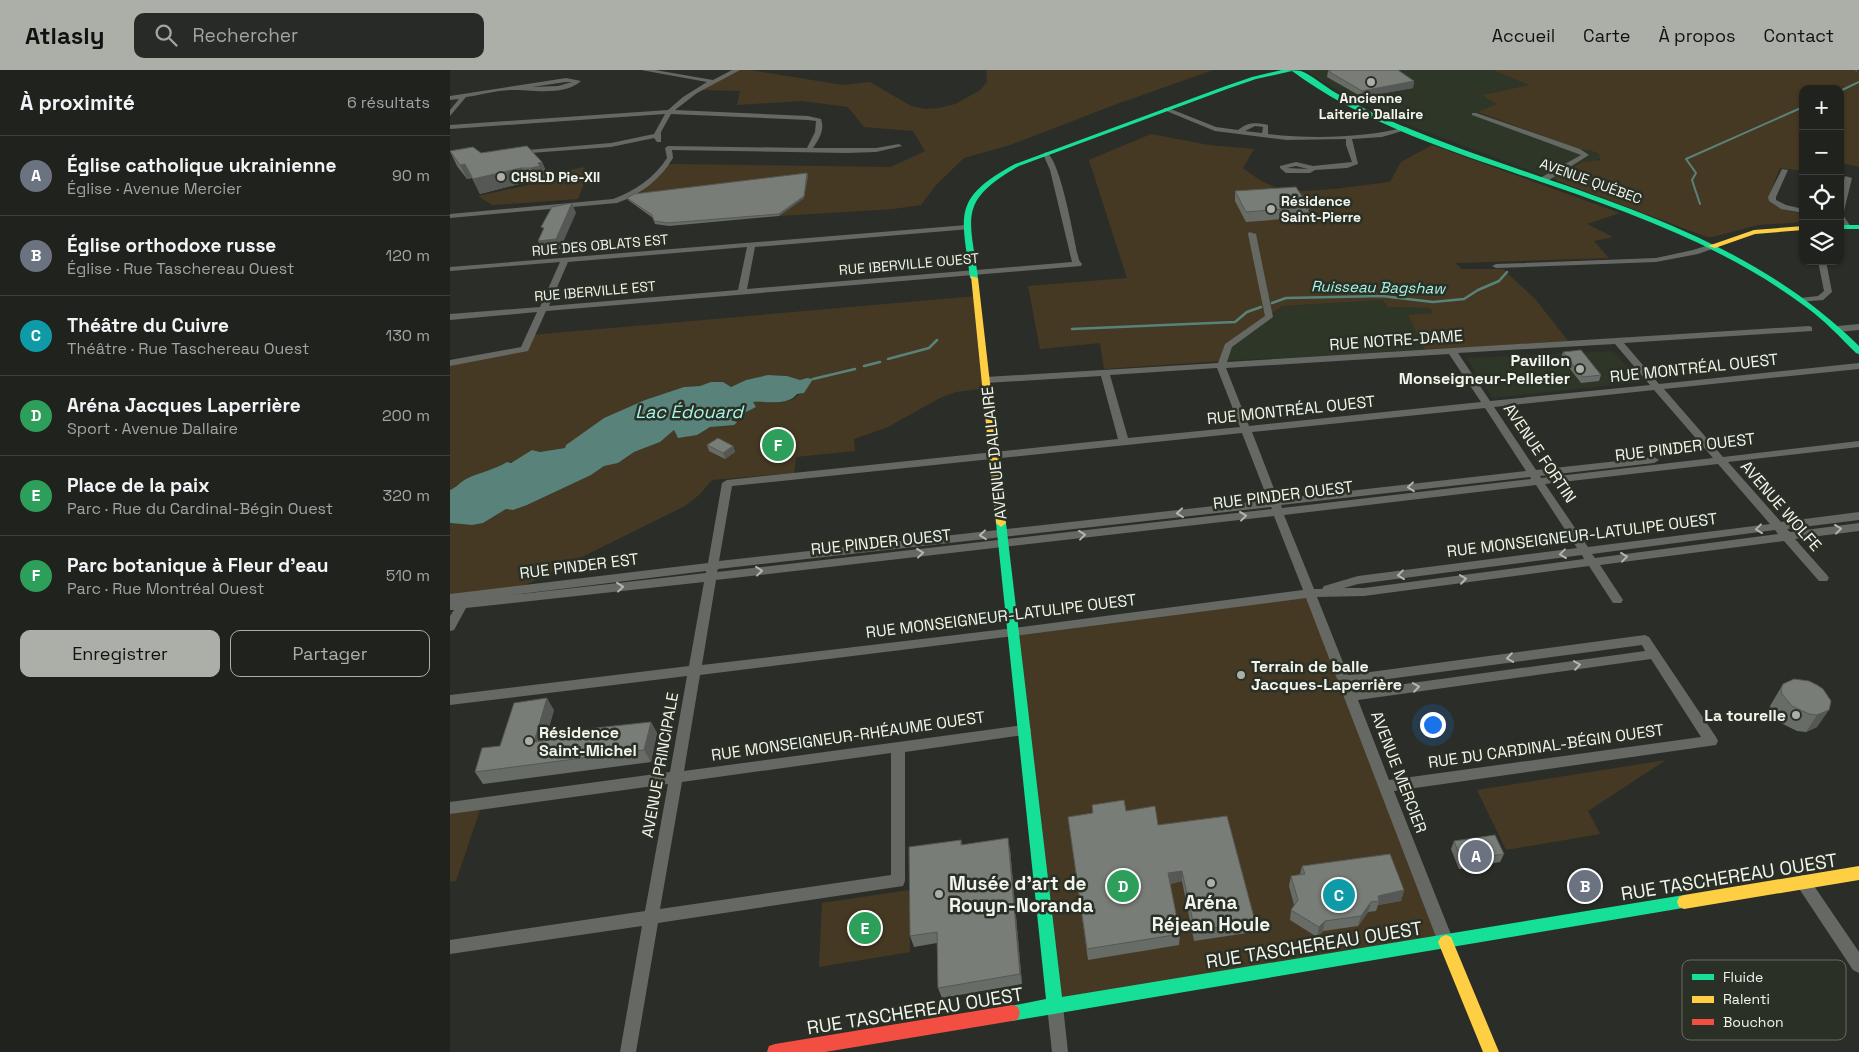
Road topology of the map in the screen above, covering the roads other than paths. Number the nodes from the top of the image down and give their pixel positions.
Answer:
1 (644, 70) edge
2 (675, 70) edge
3 (737, 70) edge
4 (1268, 70) edge
5 (1290, 70) edge
6 (1295, 70) edge
7 (681, 75) junction
8 (1254, 78) junction
9 (715, 82) junction
10 (516, 89) junction
11 (463, 97) junction
12 (450, 98) edge
13 (1166, 109) junction
14 (668, 112) junction
15 (450, 114) edge
16 (1474, 114) dead end
17 (450, 127) edge
18 (1406, 129) junction
19 (656, 136) junction
20 (1349, 137) junction
21 (898, 146) dead end
22 (668, 148) junction
23 (809, 150) junction
24 (512, 152) edge
25 (1046, 154) junction
26 (1313, 168) dead end
27 (1784, 170) dead end
28 (1848, 178) dead end
29 (1543, 180) junction
30 (1844, 194) edge
31 (1799, 210) edge
32 (450, 216) edge
33 (968, 228) junction
34 (1799, 228) edge
35 (1252, 234) dead end
36 (751, 245) junction
37 (1712, 246) junction
38 (565, 260) junction
39 (1823, 265) edge
40 (1496, 266) dead end
41 (450, 269) edge
42 (973, 273) junction
43 (742, 292) junction
44 (1803, 300) junction
45 (542, 309) junction
46 (450, 317) edge
47 (1859, 327) edge
48 (1809, 329) dead end
49 (1838, 329) junction
50 (1617, 341) junction
51 (1452, 351) junction
52 (1859, 351) edge
53 (450, 363) edge
54 (1221, 366) junction
55 (1859, 366) edge
56 (1105, 373) junction
57 (986, 380) junction
58 (1657, 387) junction
59 (1487, 404) junction
60 (1246, 430) junction
61 (1859, 436) edge
62 (1124, 442) junction
63 (1859, 444) edge
64 (994, 456) junction
65 (1717, 456) junction
66 (1535, 477) junction
67 (727, 483) joint
68 (1276, 507) junction
69 (1859, 516) edge
70 (1779, 527) junction
71 (1859, 527) edge
72 (1787, 536) junction
73 (1003, 539) junction
74 (1585, 551) junction
75 (1592, 561) junction
76 (711, 571) junction
77 (1823, 578) dead end
78 (1310, 593) junction
79 (450, 598) edge
80 (465, 600) junction
81 (1617, 600) dead end
82 (450, 606) edge
83 (450, 627) edge
84 (1014, 632) junction
85 (1654, 654) junction
86 (695, 670) junction
87 (1345, 680) junction
88 (1351, 696) junction
89 (450, 700) edge
90 (1024, 730) junction
91 (898, 746) junction
92 (676, 776) junction
93 (1386, 786) junction
94 (450, 808) edge
95 (1859, 873) edge
96 (1803, 882) junction
97 (651, 918) junction
98 (1446, 942) junction
99 (450, 947) edge
100 (1859, 965) edge
101 (1055, 1006) junction
102 (628, 1052) edge
103 (775, 1052) edge
104 (1060, 1052) edge
105 (1491, 1052) edge

1 - 7 street
2 - 7 street
3 - 9 street
4 - 8 street
5 - 8 street, AVENUE DALLAIRE
6 - 18 street, AVENUE QUÉBEC
7 - 9 street
8 - 13 street, AVENUE DALLAIRE
9 - 14 street
10 - 10 street
10 - 11 street
11 - 12 street
11 - 15 street
13 - 20 street
13 - 25 street, AVENUE DALLAIRE
14 - 17 street
14 - 19 street
14 - 23 street
16 - 29 street
18 - 20 street
18 - 29 street, AVENUE QUÉBEC
19 - 22 street
19 - 24 street
20 - 26 street
21 - 23 street
22 - 23 street
22 - 32 street
25 - 33 street, AVENUE DALLAIRE
25 - 42 street, RUE IBERVILLE OUEST
27 - 31 street
28 - 30 street
29 - 37 street, AVENUE QUÉBEC
33 - 36 street, RUE DES OBLATS EST
33 - 42 street, AVENUE DALLAIRE
34 - 37 street
35 - 54 street
36 - 38 street, RUE DES OBLATS EST
36 - 43 street
37 - 40 street
37 - 44 street, AVENUE QUÉBEC
38 - 41 street, RUE DES OBLATS EST
38 - 45 street
39 - 44 street
42 - 43 street, RUE IBERVILLE OUEST
42 - 57 street, AVENUE DALLAIRE
43 - 45 street, RUE IBERVILLE EST
44 - 49 street, AVENUE QUÉBEC
45 - 46 street, RUE IBERVILLE EST
45 - 53 street
47 - 49 street
48 - 50 street, RUE NOTRE-DAME
49 - 52 street, AVENUE QUÉBEC
50 - 51 street, RUE NOTRE-DAME
50 - 58 street, AVENUE WOLFE
51 - 54 street, RUE NOTRE-DAME
51 - 59 street, AVENUE FORTIN
54 - 56 street, RUE NOTRE-DAME
54 - 60 street, AVENUE MERCIER
55 - 58 street, RUE MONTRÉAL OUEST
56 - 57 street, RUE NOTRE-DAME
56 - 62 street
57 - 64 street, AVENUE DALLAIRE
58 - 59 street, RUE MONTRÉAL OUEST
58 - 65 street, AVENUE WOLFE
59 - 60 street, RUE MONTRÉAL OUEST
59 - 66 street, AVENUE FORTIN
60 - 62 street, RUE MONTRÉAL OUEST
60 - 68 street, AVENUE MERCIER
61 - 65 street, RUE PINDER OUEST
62 - 64 street, RUE MONTRÉAL OUEST
63 - 65 street, RUE PINDER OUEST
64 - 67 street, RUE MONTRÉAL OUEST
64 - 73 street, AVENUE DALLAIRE
65 - 66 street, RUE PINDER OUEST
65 - 70 street, AVENUE WOLFE
66 - 68 street, RUE PINDER OUEST
66 - 74 street, AVENUE FORTIN
67 - 76 street, AVENUE PRINCIPALE
68 - 73 street, RUE PINDER OUEST
68 - 78 street, AVENUE MERCIER
69 - 70 street, RUE MONSEIGNEUR-LATULIPE OUEST
70 - 72 street, AVENUE WOLFE
70 -> 74 street, RUE MONSEIGNEUR-LATULIPE OUEST
72 -> 71 street, RUE MONSEIGNEUR-LATULIPE OUEST
75 -> 72 street, RUE MONSEIGNEUR-LATULIPE OUEST
72 - 77 street, AVENUE WOLFE
73 - 76 street, RUE PINDER OUEST
73 - 84 street, AVENUE DALLAIRE
74 - 75 street, AVENUE FORTIN
74 -> 78 street, RUE MONSEIGNEUR-LATULIPE OUEST
78 -> 75 street, RUE MONSEIGNEUR-LATULIPE OUEST
75 - 81 street, AVENUE FORTIN
76 - 80 street, RUE PINDER EST
76 - 86 street, AVENUE PRINCIPALE
78 - 84 street, RUE MONSEIGNEUR-LATULIPE OUEST
78 - 87 street, AVENUE MERCIER
79 - 80 street, RUE PINDER EST
80 - 82 street, RUE PINDER EST
80 - 83 street
84 - 86 street, RUE MONSEIGNEUR-LATULIPE OUEST
84 - 90 street, AVENUE DALLAIRE
85 -> 87 street
88 -> 85 street
85 - 93 street, RUE DU CARDINAL-BÉGIN OUEST
86 - 89 street, RUE MONSEIGNEUR-LATULIPE OUEST
86 - 92 street, AVENUE PRINCIPALE
87 - 88 street, AVENUE MERCIER
88 - 93 street, AVENUE MERCIER
90 - 91 street, RUE MONSEIGNEUR-RHÉAUME OUEST
90 - 101 street, AVENUE DALLAIRE
91 - 92 street, RUE MONSEIGNEUR-RHÉAUME OUEST
91 - 97 street
92 - 94 street, RUE MONSEIGNEUR-RHÉAUME OUEST
92 - 97 street, AVENUE PRINCIPALE
93 - 98 street, AVENUE MERCIER
95 - 96 street, RUE TASCHEREAU OUEST
96 - 98 street, RUE TASCHEREAU OUEST
96 - 100 street
97 - 99 street
97 - 102 street, AVENUE PRINCIPALE
98 - 101 street, RUE TASCHEREAU OUEST
98 - 105 street, AVENUE MERCIER
101 - 103 street, RUE TASCHEREAU OUEST
101 - 104 street, AVENUE DALLAIRE

